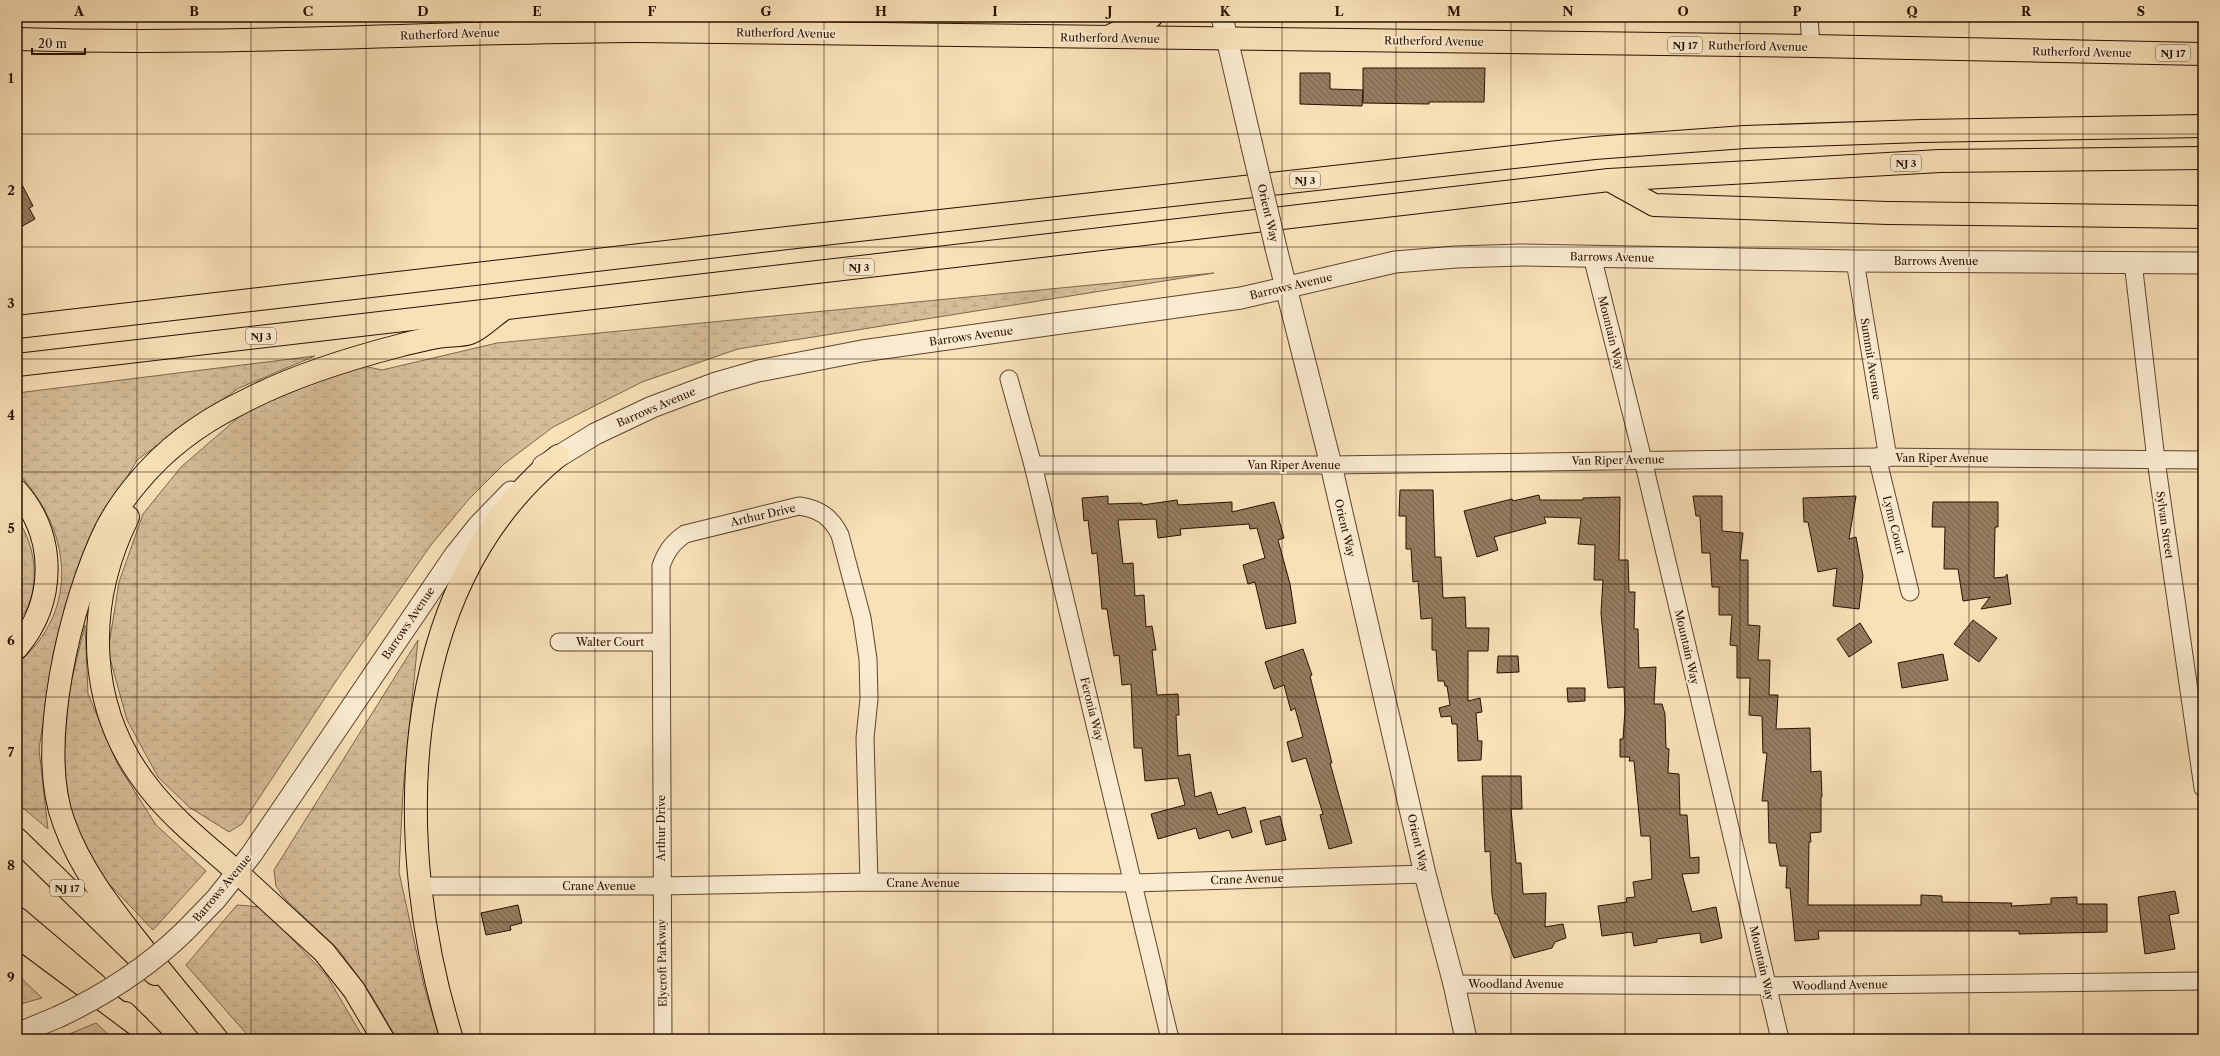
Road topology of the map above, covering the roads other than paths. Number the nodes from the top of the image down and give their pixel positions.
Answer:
1 (1150, 17) edge
2 (1222, 17) edge
3 (1809, 17) edge
4 (1103, 38) junction
5 (17, 39) edge
6 (1228, 40) junction
7 (1811, 46) junction
8 (2203, 54) edge
9 (2203, 126) edge
10 (2203, 158) edge
11 (1609, 180) junction
12 (2203, 217) edge
13 (1592, 256) junction
14 (1855, 260) junction
15 (2133, 262) junction
16 (2203, 263) edge
17 (1286, 288) junction
18 (504, 308) junction
19 (17, 327) edge
20 (17, 364) edge
21 (1009, 379) dead end
22 (225, 411) junction
23 (558, 456) junction
24 (1882, 458) junction
25 (1643, 460) junction
26 (2156, 460) junction
27 (2203, 460) edge
28 (1033, 465) junction
29 (1331, 465) junction
30 (17, 491) edge
31 (1910, 592) dead end
32 (559, 642) dead end
33 (660, 642) junction
34 (17, 648) edge
35 (2203, 788) edge
36 (17, 839) edge
37 (238, 873) junction
38 (1425, 874) junction
39 (869, 882) junction
40 (1134, 883) junction
41 (420, 886) junction
42 (661, 886) junction
43 (17, 918) edge
44 (17, 936) edge
45 (2203, 981) edge
46 (1454, 984) junction
47 (1767, 986) junction
48 (145, 1033) edge
49 (17, 1034) edge
50 (217, 1039) edge
51 (383, 1039) edge
52 (452, 1039) edge
53 (663, 1039) edge
54 (1170, 1039) edge
55 (1466, 1039) edge
56 (1780, 1039) edge

1 - 4 main road
2 - 6 street, Orient Way
3 - 7 street
4 - 5 main road, Rutherford Avenue / NJ 17
4 - 6 main road, Rutherford Avenue / NJ 17
6 - 7 main road, Rutherford Avenue / NJ 17
6 - 17 street, Orient Way, bridge
7 - 8 main road, Rutherford Avenue / NJ 17
9 - 19 main road, NJ 3
10 - 11 main road, NJ 3
11 - 12 main road
11 - 18 main road, NJ 3
13 - 14 street, Barrows Avenue
13 - 17 street, Barrows Avenue
13 - 25 street, Mountain Way
14 - 15 street, Barrows Avenue
14 - 24 street, Summit Avenue
15 - 16 street, Barrows Avenue
15 - 26 street, Sylvan Street
17 - 23 street, Barrows Avenue
17 - 29 street, Orient Way
18 - 20 main road, NJ 3
18 - 22 main road
21 - 28 street, Feronia Way
22 - 37 main road
22 - 50 main road
23 - 37 street, Barrows Avenue
23 - 41 main road
24 - 25 street, Van Riper Avenue
24 - 26 street, Van Riper Avenue
24 - 31 street, Lynn Court
25 - 29 street, Van Riper Avenue
25 - 47 street, Mountain Way
26 - 27 street, Van Riper Avenue
26 - 35 street, Sylvan Street
28 - 29 street, Van Riper Avenue
28 - 40 street, Feronia Way
29 - 38 street, Orient Way
30 - 34 main road
32 - 33 street, Walter Court
33 - 39 street, Arthur Drive
33 - 42 street, Arthur Drive
36 - 50 main road, NJ 17
37 - 49 street, Barrows Avenue, bridge
37 - 51 main road
38 - 40 street, Crane Avenue
38 - 46 street, Orient Way
39 - 40 street, Crane Avenue
39 - 42 street, Crane Avenue
40 - 54 street, Feronia Way
41 - 42 street, Crane Avenue
41 - 52 main road
42 - 53 street, Elycroft Parkway
43 - 48 main road
44 - 48 main road
45 - 47 street, Woodland Avenue
46 - 47 street, Woodland Avenue
46 - 55 street, Orient Way
47 - 56 street, Mountain Way

